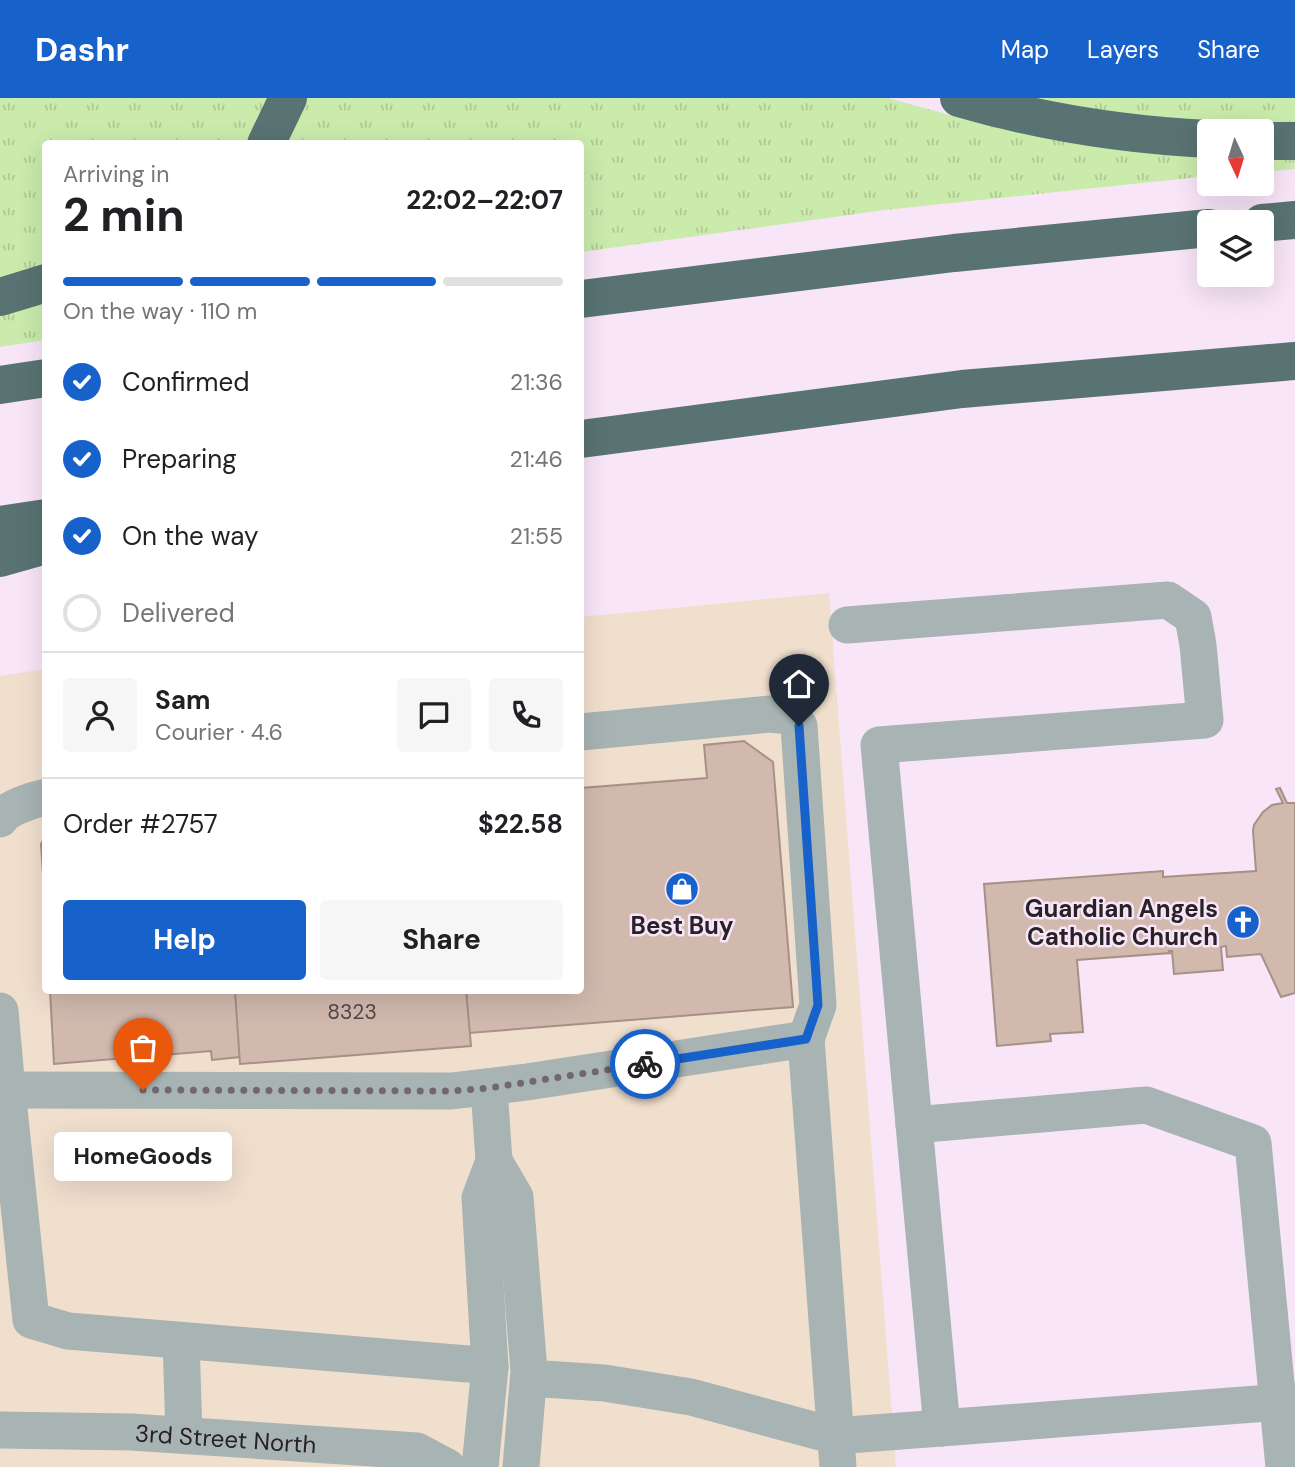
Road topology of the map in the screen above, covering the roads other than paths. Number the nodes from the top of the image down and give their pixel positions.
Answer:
1 (288, 98) edge
2 (959, 98) edge
3 (1197, 138) edge
4 (269, 140) edge
5 (1274, 141) edge
6 (1295, 141) edge
7 (1295, 220) edge
8 (1274, 222) edge
9 (1197, 229) edge
10 (42, 284) edge
11 (0, 298) edge
12 (584, 299) edge
13 (1295, 361) edge
14 (42, 380) edge
15 (0, 385) edge
16 (584, 439) edge
17 (42, 518) edge
18 (0, 525) edge
19 (42, 546) edge
20 (0, 558) edge
21 (847, 625) dead end
22 (584, 732) edge
23 (42, 798) edge
24 (1, 816) edge
25 (0, 1011) edge
26 (806, 1039) junction
27 (489, 1088) junction
28 (6, 1114) edge
29 (914, 1125) junction
30 (494, 1161) junction
31 (181, 1341) junction
32 (490, 1367) junction
33 (529, 1378) junction
34 (1286, 1401) edge
35 (942, 1428) junction
36 (0, 1430) edge
37 (184, 1435) junction
38 (837, 1451) edge
39 (447, 1467) edge
40 (480, 1467) edge
41 (521, 1467) edge
42 (1284, 1467) edge

1 - 4 highway
2 - 3 highway
5 - 6 highway
7 - 8 highway
9 - 12 highway
10 - 11 highway
13 - 16 highway
14 - 15 highway
17 - 18 highway
19 - 20 highway
21 - 29 street
22 - 26 street
23 - 24 street
25 - 28 street
26 - 27 street
26 - 38 street
27 - 28 street
27 - 30 street
28 - 31 street
29 - 34 street
29 - 35 street
30 - 32 street
30 - 33 street
31 - 32 street
31 - 37 street
32 - 40 street
33 - 38 street
33 - 41 street
34 - 35 street
34 - 42 street
35 - 38 street
36 - 37 street, 3rd Street North
37 - 39 street, 3rd Street North

